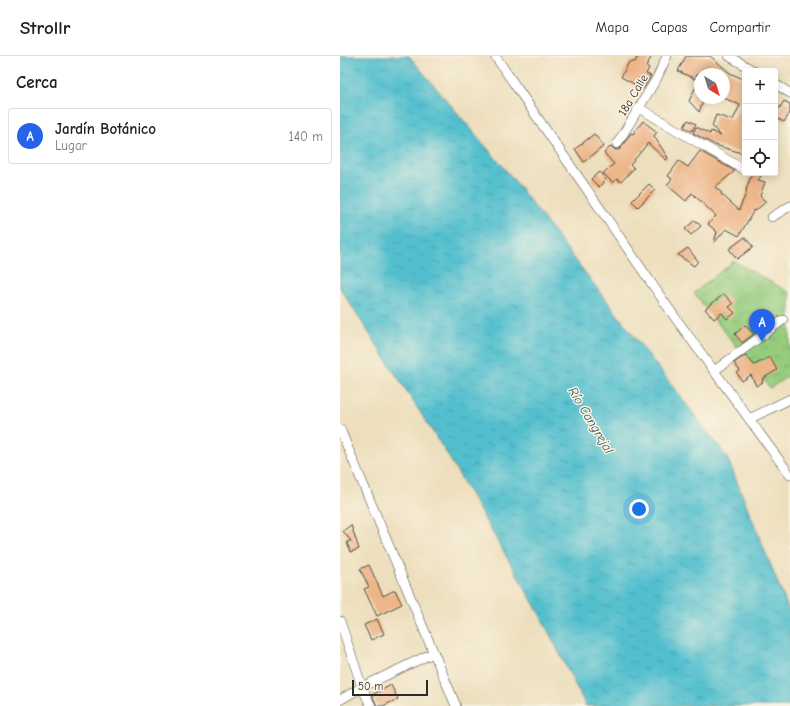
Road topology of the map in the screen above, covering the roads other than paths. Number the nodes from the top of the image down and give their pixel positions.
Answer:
1 (495, 56) edge
2 (667, 56) edge
3 (729, 56) edge
4 (749, 68) edge
5 (778, 86) edge
6 (790, 93) edge
7 (639, 108) junction
8 (617, 144) dead end
9 (742, 168) edge
10 (790, 206) edge
11 (772, 217) dead end
12 (783, 320) dead end
13 (714, 371) junction
14 (790, 399) edge
15 (749, 419) junction
16 (340, 429) edge
17 (790, 475) edge
18 (340, 621) edge
19 (433, 653) junction
20 (362, 687) junction
21 (340, 700) edge
22 (370, 706) edge
23 (456, 706) edge

1 - 13 street
2 - 7 street, 18a Calle
3 - 4 street
5 - 6 street
7 - 8 street, 18a Calle
7 - 9 street
10 - 11 street
12 - 13 street
13 - 15 street
14 - 15 street
15 - 17 street
16 - 19 street
18 - 20 street
19 - 20 street
19 - 23 street
20 - 21 street
20 - 22 street

